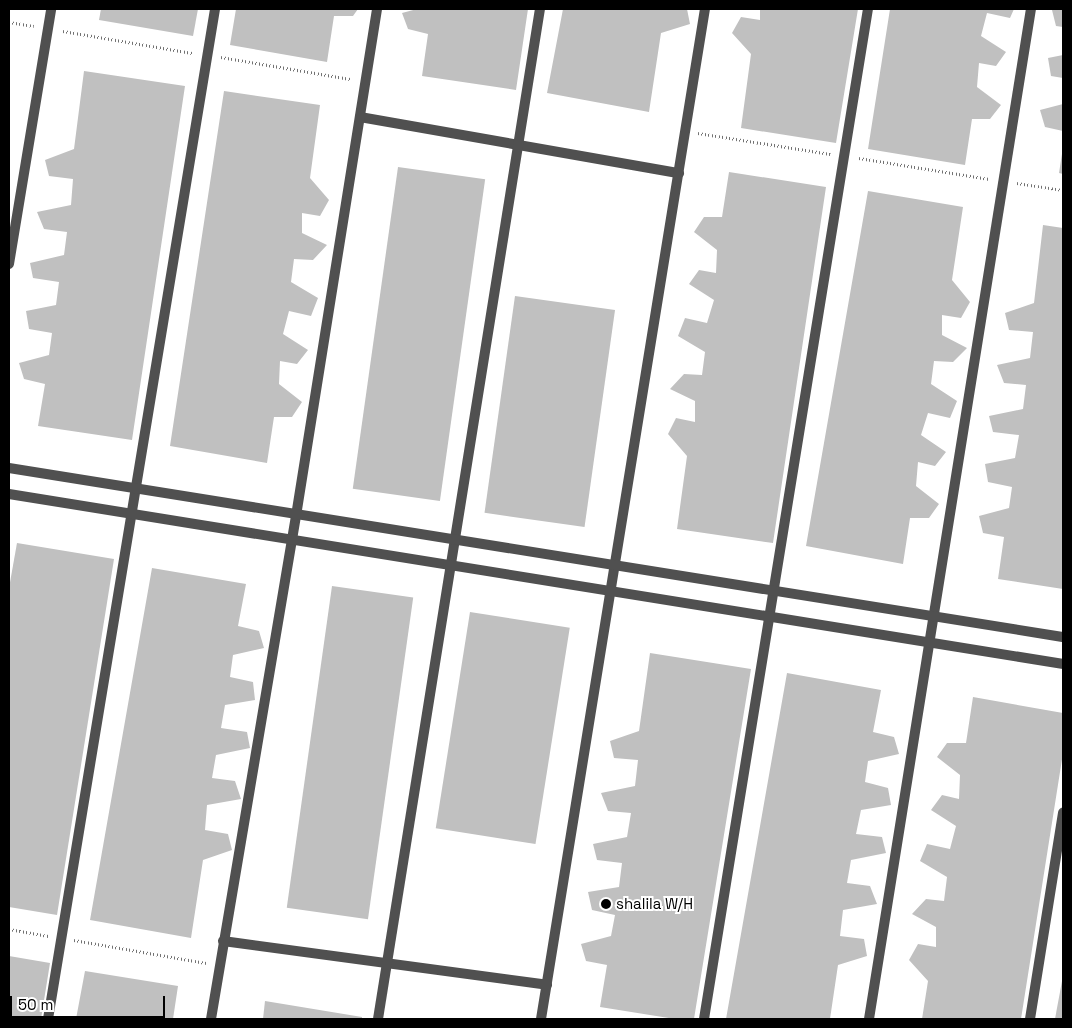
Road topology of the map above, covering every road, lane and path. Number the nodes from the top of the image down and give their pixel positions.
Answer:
1 (51, 9) edge
2 (215, 9) edge
3 (376, 9) edge
4 (540, 9) edge
5 (705, 9) edge
6 (868, 9) edge
7 (1031, 9) edge
8 (9, 22) edge
9 (48, 29) junction
10 (207, 55) junction
11 (366, 81) junction
12 (360, 117) junction
13 (685, 132) junction
14 (518, 145) junction
15 (846, 156) junction
16 (679, 173) junction
17 (1004, 181) junction
18 (1063, 190) edge
19 (9, 264) edge
20 (9, 468) edge
21 (136, 489) junction
22 (9, 494) edge
23 (132, 514) junction
24 (296, 516) junction
25 (455, 540) junction
26 (291, 541) junction
27 (451, 565) junction
28 (616, 566) junction
29 (612, 591) junction
30 (773, 591) junction
31 (769, 616) junction
32 (934, 616) junction
33 (1063, 637) edge
34 (928, 642) junction
35 (1063, 664) edge
36 (1063, 813) edge
37 (9, 929) edge
38 (62, 938) junction
39 (223, 941) junction
40 (387, 964) junction
41 (219, 965) junction
42 (546, 985) junction
43 (48, 1019) edge
44 (211, 1019) edge
45 (378, 1019) edge
46 (541, 1019) edge
47 (704, 1019) edge
48 (869, 1019) edge
49 (1030, 1019) edge

1 - 9 street
2 - 10 street
3 - 11 street
4 - 14 street
5 - 13 street
6 - 15 street
7 - 17 street
8 - 9 path
9 - 10 path
9 - 19 street
10 - 11 path
10 - 21 street
11 - 12 street
12 - 14 street
12 - 24 street
13 - 15 path
13 - 16 street
14 - 16 street
14 - 25 street
15 - 17 path
15 - 30 street
16 - 28 street
17 - 18 path
17 - 32 street
20 - 21 street
21 - 23 street
21 - 24 street
22 - 23 street
23 - 26 street
23 - 38 street
24 - 25 street
24 - 26 street
25 - 27 street
25 - 28 street
26 - 27 street
26 - 39 street
27 - 29 street
27 - 40 street
28 - 29 street
28 - 30 street
29 - 31 street
29 - 42 street
30 - 31 street
30 - 32 street
31 - 34 street
31 - 47 street
32 - 33 street
32 - 34 street
34 - 35 street
34 - 48 street
36 - 49 street
37 - 38 path
38 - 41 path
38 - 43 street
39 - 40 street
39 - 41 street
40 - 42 street
40 - 45 street
41 - 44 street
42 - 46 street

